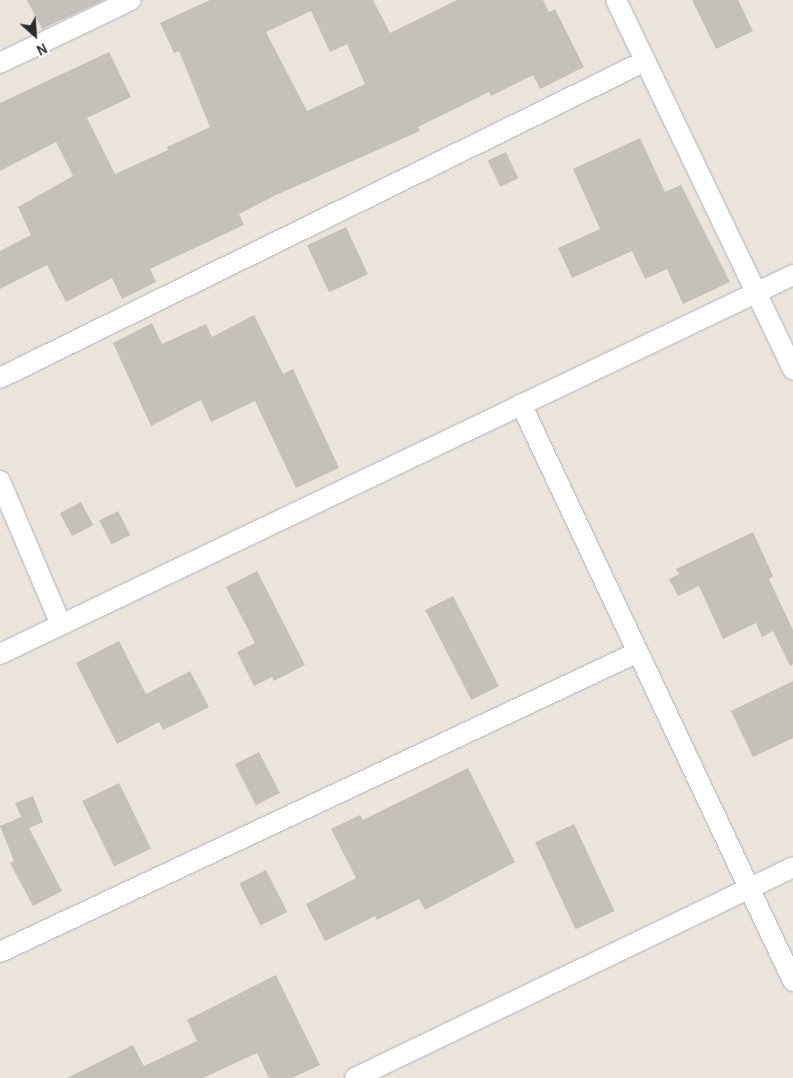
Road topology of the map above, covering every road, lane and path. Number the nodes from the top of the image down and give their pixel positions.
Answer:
1 (131, 0) edge
2 (616, 0) edge
3 (645, 60) junction
4 (0, 63) edge
5 (793, 274) edge
6 (756, 292) junction
7 (793, 370) edge
8 (0, 378) edge
9 (521, 404) junction
10 (0, 481) edge
11 (61, 625) junction
12 (638, 652) junction
13 (0, 654) edge
14 (793, 867) edge
15 (749, 888) junction
16 (0, 952) edge
17 (793, 981) edge
18 (355, 1078) edge

1 - 4 street
2 - 3 street
3 - 6 street
3 - 8 street
5 - 6 street
6 - 7 street
6 - 9 street
9 - 11 street
9 - 12 street
10 - 11 street
11 - 13 street
12 - 15 street
12 - 16 street
14 - 15 street
15 - 17 street
15 - 18 street

